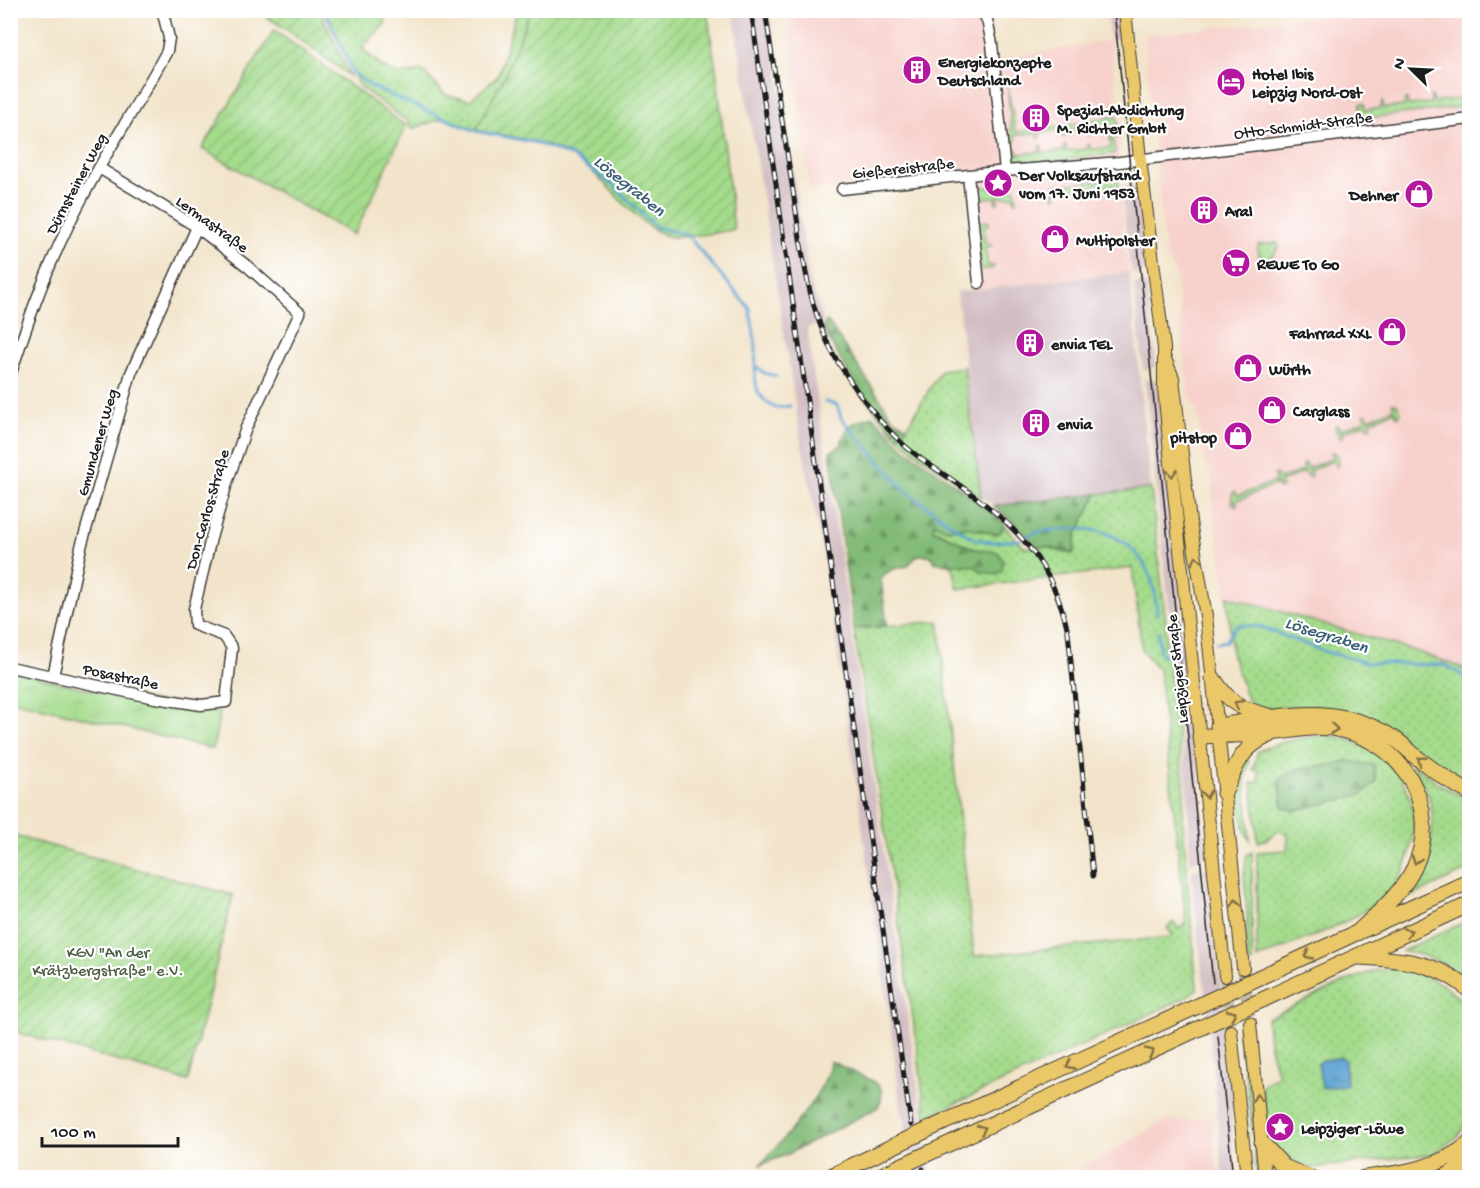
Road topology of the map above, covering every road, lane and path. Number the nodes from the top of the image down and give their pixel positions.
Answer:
1 (164, 10) edge
2 (981, 10) edge
3 (1125, 10) edge
4 (1470, 119) edge
5 (1140, 159) junction
6 (99, 168) junction
7 (1005, 171) junction
8 (968, 175) junction
9 (842, 189) dead end
10 (197, 227) junction
11 (979, 283) dead end
12 (300, 313) joint
13 (1165, 357) junction
14 (10, 376) edge
15 (10, 667) edge
16 (53, 676) junction
17 (1213, 678) junction
18 (226, 702) joint
19 (1272, 717) junction
20 (1218, 731) junction
21 (1276, 732) junction
22 (1200, 733) junction
23 (1224, 793) junction
24 (1470, 793) edge
25 (1470, 881) edge
26 (1470, 904) edge
27 (1357, 933) junction
28 (1355, 956) junction
29 (1243, 968) tunnel mouth
30 (1225, 976) tunnel mouth
31 (1470, 991) edge
32 (1250, 1023) tunnel mouth
33 (1231, 1032) tunnel mouth
34 (1262, 1143) junction
35 (1470, 1143) edge
36 (1470, 1161) edge
37 (827, 1178) edge
38 (876, 1178) edge
39 (1247, 1178) edge
40 (1265, 1178) edge
41 (1310, 1178) edge
42 (1365, 1178) edge
43 (1441, 1178) edge

1 - 6 street, Dürnsteiner Weg
2 - 7 street
3 - 5 main road, Leipziger Straße
4 - 5 street, Otto-Schmidt-Straße
5 - 7 street, Otto-Schmidt-Straße
5 - 13 main road, Leipziger Straße
6 - 10 street, Lermastraße
6 - 14 street, Dürnsteiner Weg
7 - 8 street, Gießereistraße
8 - 9 street, Gießereistraße
8 - 11 street, Gießereistraße
10 - 12 street, Lermastraße
10 - 16 street, Gmundener Weg
12 - 18 street, Don-Carlos-Straße
17 -> 13 main road, Leipziger Straße
13 -> 22 main road, Leipziger Straße
15 - 16 street, Posastraße
16 - 18 street, Posastraße
19 -> 17 highway
17 - 20 main road, Leipziger Straße
19 - 20 highway
24 -> 19 highway
20 - 21 highway
20 - 22 highway
20 - 23 main road, Leipziger Straße
21 - 23 highway
21 -> 27 highway
22 -> 30 main road, Leipziger Straße
29 -> 23 main road, Leipziger Straße
25 - 27 highway
28 -> 26 highway
27 -> 37 highway, bridge
28 - 31 highway
38 -> 28 highway, bridge
34 -> 32 main road
33 - 39 main road
34 - 40 main road
34 - 41 highway
35 - 42 highway
36 - 43 highway

